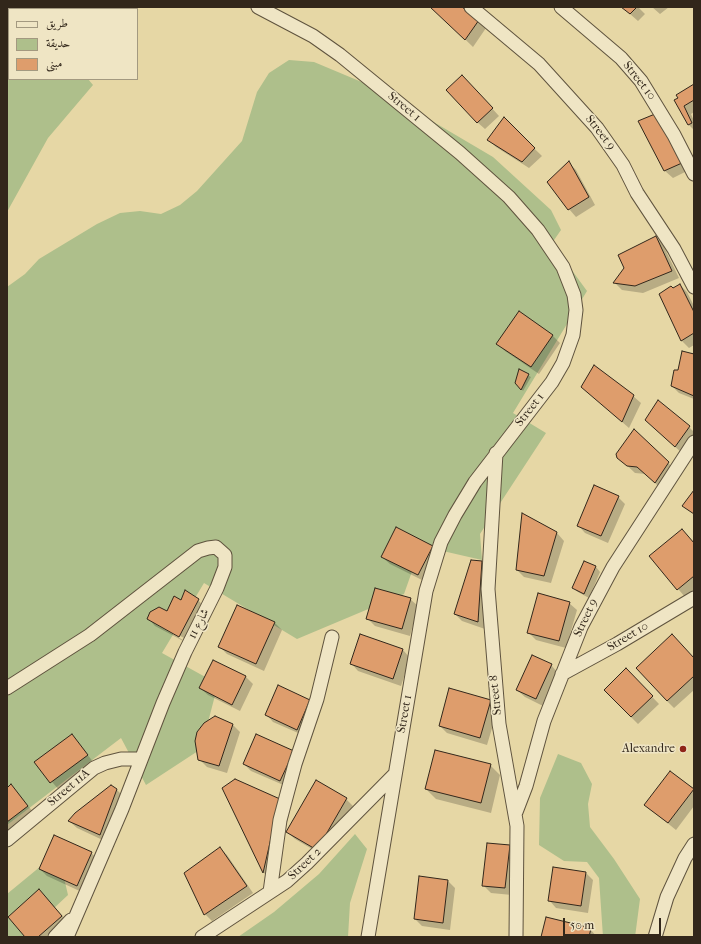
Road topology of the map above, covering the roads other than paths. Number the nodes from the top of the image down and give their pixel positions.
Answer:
1 (258, 7) edge
2 (471, 7) edge
3 (561, 7) edge
4 (694, 174) edge
5 (694, 287) edge
6 (694, 442) edge
7 (496, 453) junction
8 (694, 598) edge
9 (332, 637) dead end
10 (562, 674) junction
11 (7, 688) edge
12 (141, 759) junction
13 (394, 775) junction
14 (516, 812) junction
15 (7, 840) edge
16 (694, 844) edge
17 (270, 892) junction
18 (75, 916) junction
19 (55, 937) edge
20 (67, 937) edge
21 (202, 937) edge
22 (368, 937) edge
23 (516, 937) edge
24 (655, 937) edge

1 - 7 street, Street 1
2 - 5 street, Street 9
3 - 4 street, Street 10
6 - 10 street, Street 9
7 - 13 street, Street 1
7 - 14 street, Street 8
8 - 10 street, Street 10
9 - 17 street
10 - 14 street, Street 9
11 - 12 street, شارع 11
12 - 15 street, Street 11A
12 - 18 street, شارع 11
13 - 17 street, Street 2
13 - 22 street, Street 1
14 - 23 street, Street 8
16 - 24 street
17 - 21 street, Street 2
18 - 19 street
18 - 20 street, شارع 11

